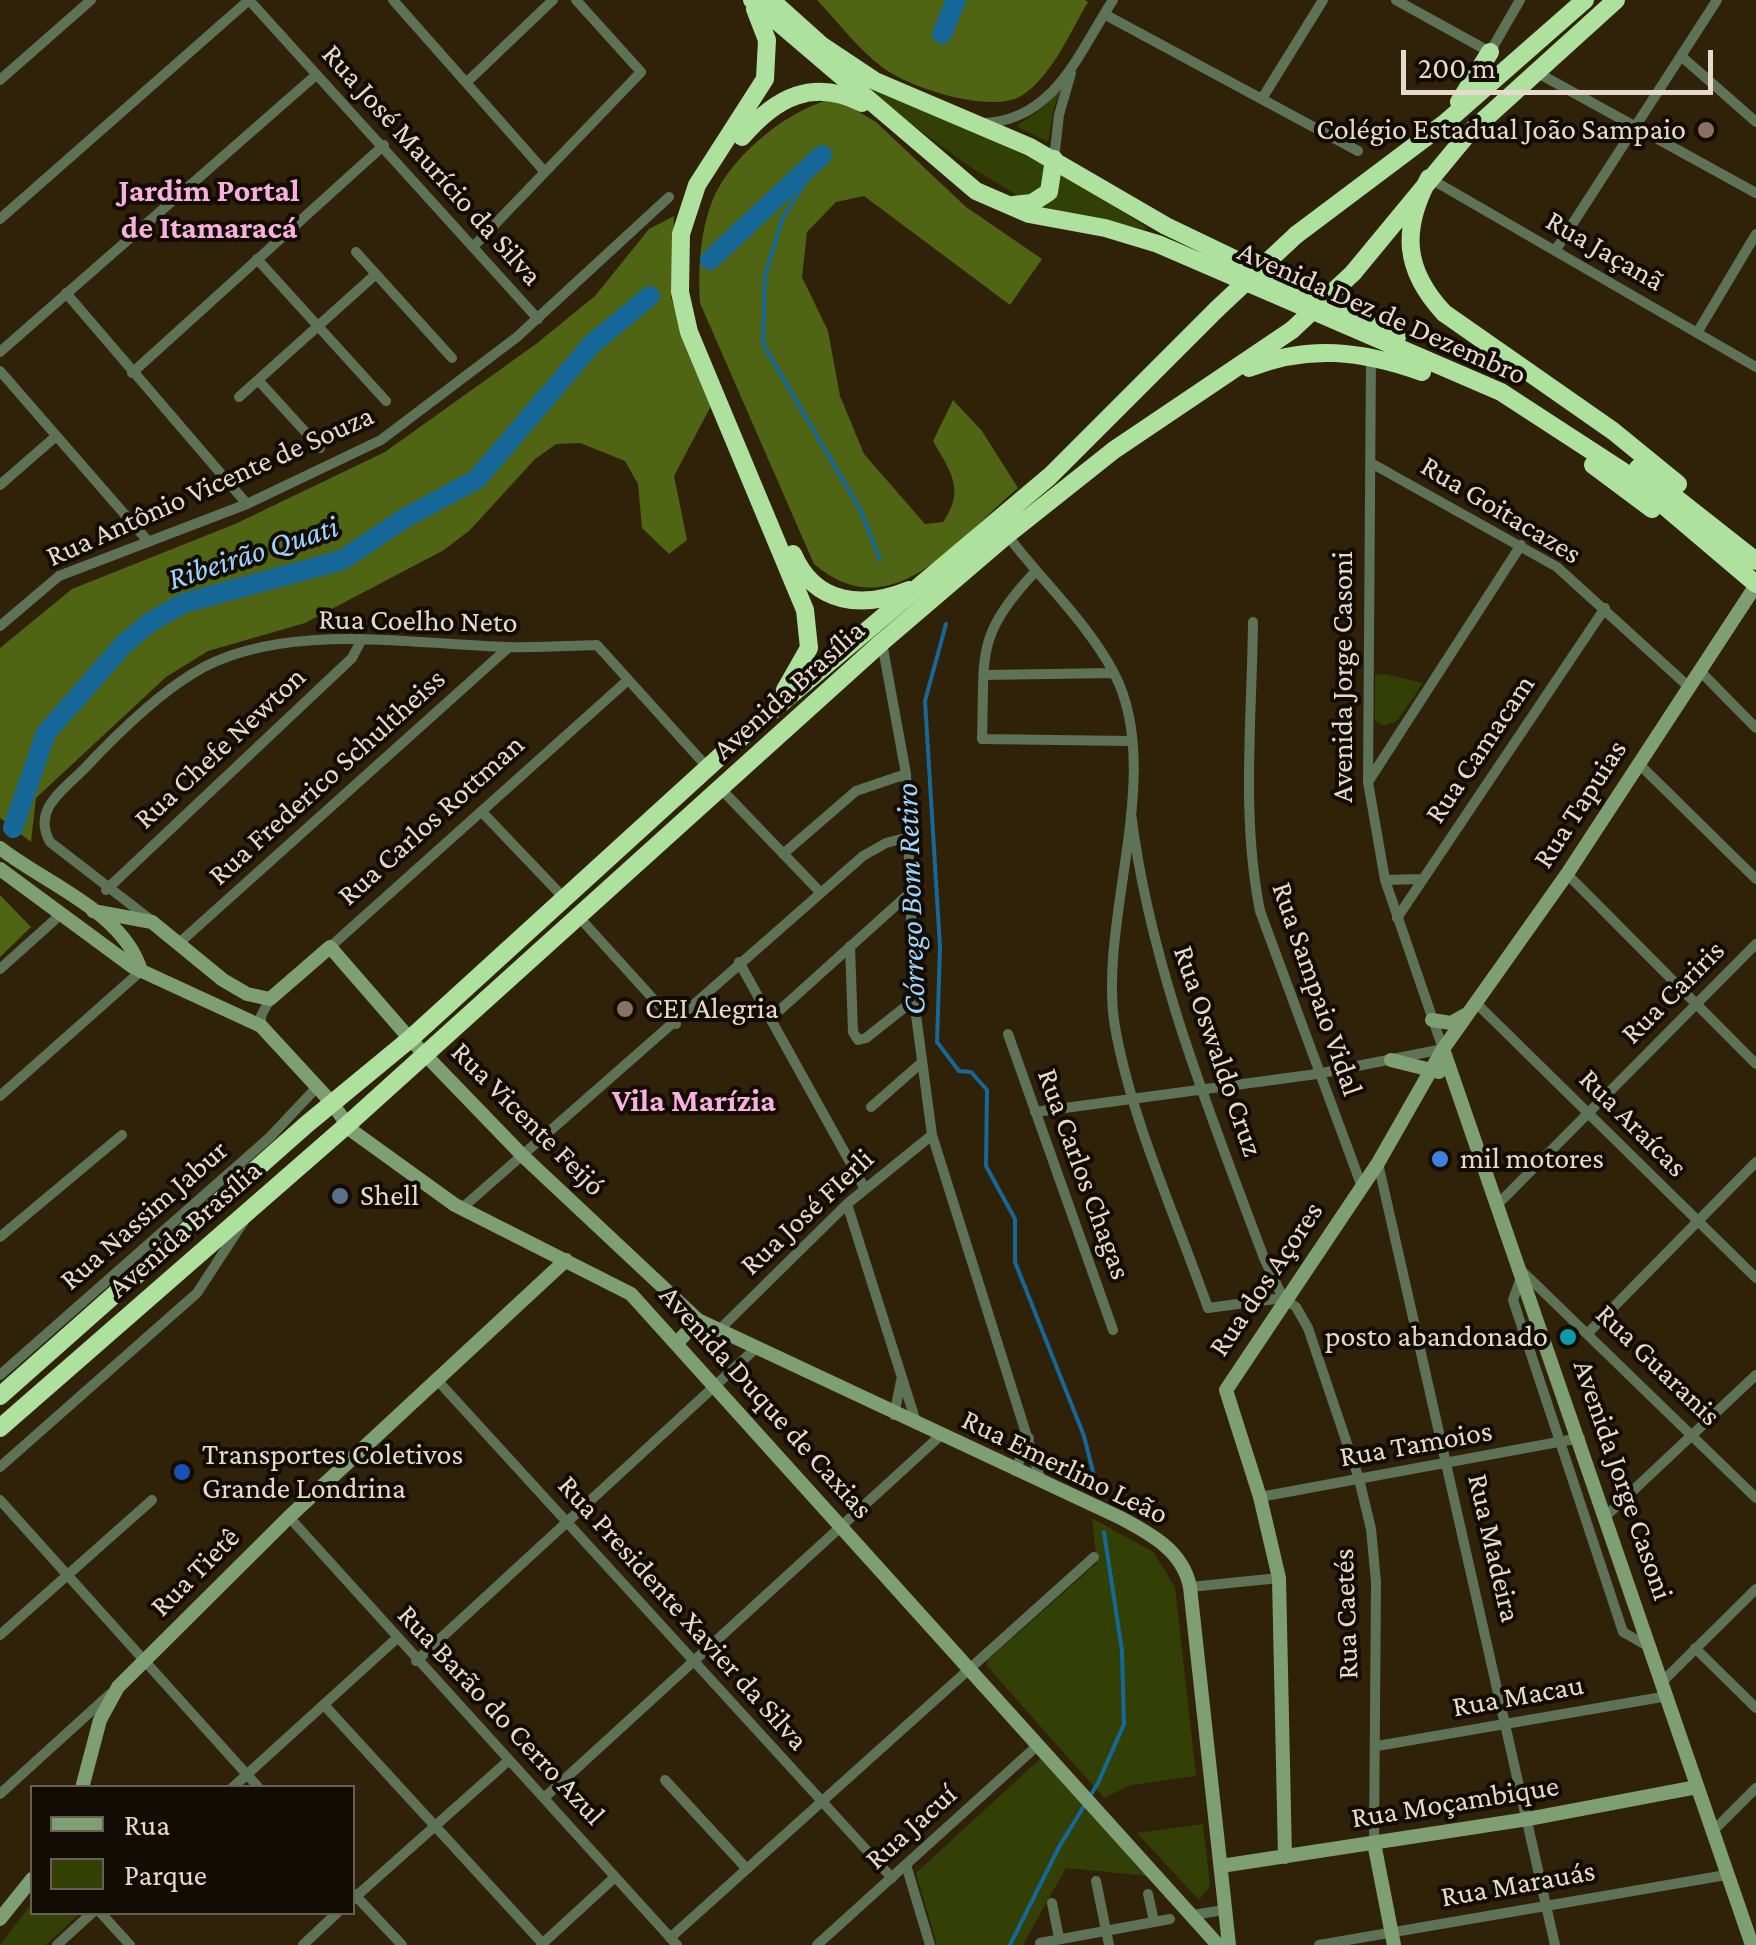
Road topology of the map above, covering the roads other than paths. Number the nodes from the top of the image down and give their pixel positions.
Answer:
1 (91, 0) edge
2 (249, 0) edge
3 (393, 0) edge
4 (413, 0) edge
5 (553, 0) edge
6 (576, 0) edge
7 (751, 0) edge
8 (771, 0) edge
9 (1113, 0) edge
10 (1323, 0) edge
11 (1396, 0) edge
12 (1520, 0) edge
13 (1585, 0) edge
14 (1616, 0) edge
15 (1717, 0) edge
16 (402, 10) junction
17 (1104, 14) junction
18 (1490, 52) junction
19 (1681, 56) junction
20 (1074, 63) junction
21 (1535, 72) junction
22 (316, 75) junction
23 (0, 80) edge
24 (467, 82) junction
25 (1264, 97) junction
26 (892, 121) junction
27 (1444, 122) junction
28 (1756, 122) edge
29 (971, 123) junction
30 (1631, 128) junction
31 (384, 145) junction
32 (1358, 150) dead end
33 (1054, 159) junction
34 (545, 172) junction
35 (1429, 178) junction
36 (1756, 193) edge
37 (669, 198) dead end
38 (997, 202) junction
39 (0, 219) edge
40 (1756, 234) edge
41 (474, 246) junction
42 (1555, 251) junction
43 (356, 252) dead end
44 (258, 260) junction
45 (376, 274) junction
46 (66, 293) junction
47 (538, 318) junction
48 (318, 326) junction
49 (1697, 333) junction
50 (0, 352) edge
51 (1371, 356) junction
52 (452, 358) dead end
53 (1756, 366) edge
54 (0, 371) edge
55 (132, 372) junction
56 (258, 380) junction
57 (1220, 380) junction
58 (239, 397) dead end
59 (386, 401) dead end
60 (55, 437) junction
61 (320, 448) dead end
62 (1371, 463) junction
63 (0, 485) edge
64 (247, 504) junction
65 (1007, 536) junction
66 (147, 540) junction
67 (1521, 545) junction
68 (1756, 558) edge
69 (1035, 572) junction
70 (1755, 584) edge
71 (922, 585) junction
72 (1605, 608) junction
73 (1253, 622) dead end
74 (0, 626) edge
75 (362, 639) junction
76 (882, 642) junction
77 (509, 648) junction
78 (1700, 672) junction
79 (1114, 673) junction
80 (984, 675) junction
81 (628, 680) junction
82 (1690, 687) junction
83 (1756, 728) edge
84 (748, 731) junction
85 (1130, 741) junction
86 (1640, 764) junction
87 (708, 768) junction
88 (906, 774) junction
89 (1368, 782) junction
90 (720, 789) junction
91 (482, 812) junction
92 (1131, 813) junction
93 (909, 837) junction
94 (0, 848) edge
95 (783, 854) junction
96 (0, 869) edge
97 (1567, 874) junction
98 (1423, 878) junction
99 (1756, 879) edge
100 (1386, 880) junction
101 (106, 890) junction
102 (912, 891) junction
103 (821, 894) junction
104 (562, 897) junction
105 (93, 910) junction
106 (59, 916) junction
107 (578, 916) junction
108 (1397, 918) junction
109 (152, 922) junction
110 (178, 944) junction
111 (1756, 944) edge
112 (850, 946) junction
113 (330, 947) junction
114 (740, 962) junction
115 (0, 969) edge
116 (142, 971) junction
117 (270, 999) junction
118 (914, 1000) junction
119 (1696, 1005) junction
120 (1473, 1008) junction
121 (771, 1018) junction
122 (1432, 1020) junction
123 (676, 1024) junction
124 (261, 1026) junction
125 (1008, 1034) dead end
126 (410, 1040) junction
127 (1443, 1049) junction
128 (1424, 1053) junction
129 (425, 1055) junction
130 (1391, 1060) junction
131 (920, 1064) junction
132 (1756, 1064) edge
133 (1432, 1069) junction
134 (1317, 1074) junction
135 (1456, 1084) junction
136 (317, 1086) junction
137 (1204, 1090) junction
138 (0, 1096) edge
139 (1135, 1099) junction
140 (332, 1103) junction
141 (871, 1108) dead end
142 (1035, 1112) junction
143 (1588, 1113) junction
144 (307, 1124) junction
145 (348, 1125) junction
146 (932, 1134) junction
147 (122, 1135) dead end
148 (270, 1137) junction
149 (523, 1156) junction
150 (1756, 1162) edge
151 (1378, 1163) junction
152 (1362, 1186) junction
153 (864, 1189) junction
154 (1498, 1203) junction
155 (848, 1204) junction
156 (253, 1206) junction
157 (462, 1209) junction
158 (1695, 1219) junction
159 (0, 1237) edge
160 (566, 1260) junction
161 (644, 1271) junction
162 (1523, 1272) junction
163 (1756, 1278) edge
164 (631, 1294) junction
165 (1283, 1298) junction
166 (698, 1320) junction
167 (719, 1330) junction
168 (1113, 1330) dead end
169 (1588, 1332) junction
170 (677, 1343) junction
171 (755, 1349) junction
172 (0, 1375) edge
173 (901, 1375) junction
174 (1756, 1375) edge
175 (438, 1381) junction
176 (716, 1386) junction
177 (0, 1396) edge
178 (894, 1414) junction
179 (918, 1426) junction
180 (0, 1428) edge
181 (1693, 1435) junction
182 (940, 1436) junction
183 (1030, 1437) junction
184 (1580, 1438) junction
185 (1560, 1442) junction
186 (1449, 1464) junction
187 (0, 1467) edge
188 (1016, 1471) junction
189 (1360, 1479) junction
190 (1041, 1483) junction
191 (1260, 1497) junction
192 (1756, 1498) edge
193 (0, 1500) edge
194 (152, 1500) dead end
195 (1607, 1515) junction
196 (290, 1518) junction
197 (566, 1522) junction
198 (841, 1525) junction
199 (1094, 1556) dead end
200 (67, 1576) junction
201 (1279, 1578) junction
202 (1190, 1587) junction
203 (1756, 1589) edge
204 (0, 1635) edge
205 (396, 1639) junction
206 (1651, 1648) junction
207 (1696, 1648) junction
208 (416, 1661) junction
209 (144, 1662) junction
210 (693, 1662) junction
211 (967, 1666) junction
212 (1665, 1689) junction
213 (325, 1706) junction
214 (1756, 1708) edge
215 (96, 1715) junction
216 (1508, 1724) junction
217 (77, 1726) junction
218 (64, 1736) junction
219 (89, 1739) junction
220 (1038, 1745) junction
221 (1377, 1746) junction
222 (508, 1761) junction
223 (247, 1774) junction
224 (665, 1780) dead end
225 (82, 1785) edge
226 (235, 1785) edge
227 (256, 1785) edge
228 (1697, 1786) junction
229 (1756, 1788) edge
230 (0, 1794) edge
231 (544, 1798) junction
232 (821, 1801) junction
233 (1528, 1819) junction
234 (435, 1826) junction
235 (1712, 1832) junction
236 (1374, 1843) junction
237 (1285, 1857) junction
238 (906, 1865) junction
239 (1220, 1866) junction
240 (746, 1868) junction
241 (1726, 1875) junction
242 (615, 1877) junction
243 (892, 1878) junction
244 (1096, 1880) dead end
245 (30, 1882) edge
246 (1148, 1894) dead end
247 (355, 1895) edge
248 (355, 1897) edge
249 (1052, 1903) dead end
250 (1546, 1904) junction
251 (1224, 1910) junction
252 (92, 1915) edge
253 (99, 1915) edge
254 (335, 1915) edge
255 (1193, 1916) junction
256 (0, 1919) edge
257 (1170, 1919) dead end
258 (1154, 1921) junction
259 (1106, 1930) junction
260 (1058, 1938) junction
261 (1392, 1939) edge
262 (674, 1941) edge
263 (1040, 1943) edge
264 (57, 1945) edge
265 (130, 1945) edge
266 (303, 1945) edge
267 (402, 1945) edge
268 (542, 1945) edge
269 (817, 1945) edge
270 (930, 1945) edge
271 (1110, 1945) edge
272 (1218, 1945) edge
273 (1229, 1945) edge
274 (1319, 1945) edge
275 (1554, 1945) edge
276 (1752, 1945) edge

1 - 23 street
2 - 22 street, Rua José Maurício da Silva
2 - 39 street
3 - 16 street
4 - 16 street
5 - 24 street
6 - 34 street
7 - 26 highway
7 - 84 highway
8 - 29 highway, Avenida Dez de Dezembro
9 - 17 street
10 - 25 street
11 - 18 street
12 - 18 street
13 - 27 highway, Avenida Brasília
14 - 21 highway, Avenida Brasília
15 - 19 street
16 - 24 street
17 - 20 street
17 - 25 street
18 - 27 highway
19 - 28 street
19 - 30 street
20 - 29 street
20 - 33 street
21 - 30 street
21 - 35 highway, Avenida Brasília
22 - 31 street, Rua José Maurício da Silva
22 - 46 street
24 - 34 street
25 - 32 street
26 - 38 highway, Avenida Dez de Dezembro
26 - 71 highway
27 - 71 highway, Avenida Brasília, bridge
29 - 33 highway, Avenida Dez de Dezembro
30 - 36 street
30 - 42 street
31 - 41 street, Rua José Maurício da Silva
31 - 44 street
33 - 38 highway
33 - 68 highway, Avenida Dez de Dezembro
34 - 41 street
35 - 42 street, Rua Jaçanã
35 - 57 highway, Avenida Brasília, bridge
35 - 68 highway
37 - 47 street, Rua Antônio Vicente de Souza
38 - 70 highway, Avenida Dez de Dezembro
40 - 49 street
41 - 47 street, Rua José Maurício da Silva
42 - 49 street, Rua Jaçanã
43 - 45 street
44 - 48 street
44 - 55 street
45 - 48 street
45 - 52 street
46 - 50 street
46 - 55 street
47 - 64 street, Rua Antônio Vicente de Souza
48 - 56 street
48 - 59 street
49 - 53 street, Rua Jaçanã
51 - 57 highway
51 - 62 street, Avenida Jorge Casoni
51 - 70 highway
54 - 60 street
55 - 64 street
56 - 58 street
56 - 61 street
57 - 65 highway, Avenida Brasília
60 - 63 street
60 - 66 street
62 - 67 street, Rua Goitacazes
62 - 89 street, Avenida Jorge Casoni
64 - 66 street, Rua Antônio Vicente de Souza
65 - 69 street
65 - 76 highway, Avenida Brasília
66 - 74 street, Rua Antônio Vicente de Souza
67 - 72 street, Rua Goitacazes
67 - 89 street
69 - 79 street
69 - 80 street
70 - 78 street, Rua Tapuias
71 - 84 highway, Avenida Brasília
72 - 82 street, Rua Goitacazes
72 - 98 street, Rua Camacam
73 - 134 street, Rua Sampaio Vidal
75 - 77 street, Rua Coelho Neto
75 - 101 street, Rua Chefe Newton
75 - 101 street, Rua Coelho Neto
76 - 88 street
76 - 90 highway, Avenida Brasília
77 - 81 street, Rua Coelho Neto
77 - 110 street, Rua Frederico Schultheiss
78 - 82 street, Rua Tapuias
78 - 83 street
79 - 80 street
79 - 85 street
80 - 85 street
81 - 87 street
81 - 91 street, Rua Carlos Rottman
82 - 86 street, Rua Tapuias
84 - 87 highway, Avenida Brasília
85 - 92 street
86 - 97 street, Rua Tapuias
86 - 99 street
87 - 104 highway, Avenida Brasília
88 - 93 street
88 - 95 street
89 - 100 street, Avenida Jorge Casoni
90 - 95 street
90 - 107 highway, Avenida Brasília
91 - 104 street
91 - 113 street, Rua Carlos Rottman
92 - 137 street, Rua Oswaldo Cruz
92 - 139 street
93 - 102 street
93 - 103 street
94 - 105 street
95 - 103 street
96 - 106 street, Avenida Duque de Caxias
97 - 119 street
97 - 120 street, Rua Tapuias
98 - 100 street
98 - 108 street, Rua Camacam
100 - 108 street, Avenida Jorge Casoni
101 - 109 street
102 - 112 street
102 - 118 street
103 - 114 street
104 - 126 highway, Avenida Brasília
105 - 109 street
105 - 116 street
106 - 115 street
106 - 116 street, Avenida Duque de Caxias
107 - 123 street
107 - 129 highway, Avenida Brasília
108 - 122 street, Avenida Jorge Casoni
109 - 110 street
110 - 117 street
111 - 119 street, Rua Cariris
112 - 118 street
112 - 121 street
113 - 117 street, Rua Carlos Rottman
113 - 126 street, Rua Vicente Feijó
114 - 121 street
114 - 123 street
116 - 124 street, Avenida Duque de Caxias
116 - 138 street
117 - 124 street
118 - 131 street
119 - 132 street
119 - 143 street, Rua Cariris
120 - 122 street
120 - 127 street, Rua Tapuias
120 - 143 street, Rua Araícas
121 - 153 street
122 - 127 street, Avenida Jorge Casoni
122 - 128 street
123 - 149 street
124 - 136 street, Avenida Duque de Caxias
125 - 142 street, Rua Carlos Chagas
126 - 129 street, Rua Vicente Feijó
126 - 140 highway, Avenida Brasília
127 - 128 street
127 - 133 street, Rua dos Açores
127 - 135 street, Avenida Jorge Casoni
128 - 130 street
129 - 145 highway, Avenida Brasília
129 - 149 street, Rua Vicente Feijó
130 - 133 street
130 - 134 street
131 - 141 street
131 - 146 street
133 - 135 street
133 - 151 street, Rua dos Açores
134 - 137 street
134 - 152 street, Rua Sampaio Vidal
135 - 154 street, Avenida Jorge Casoni
136 - 140 street, Avenida Duque de Caxias
136 - 148 street, Rua Nassim Jabur
137 - 139 street
137 - 165 street, Rua Oswaldo Cruz
139 - 142 street
139 - 165 street
140 - 144 highway, Avenida Brasília
140 - 145 street, Avenida Duque de Caxias
142 - 168 street, Rua Carlos Chagas
143 - 154 street, Rua Cariris
143 - 158 street, Rua Araícas
144 - 148 highway
144 - 177 highway, Avenida Brasília
145 - 156 highway, Avenida Brasília
145 - 157 street, Avenida Duque de Caxias
146 - 153 street, Rua José FIerli
146 - 183 street
147 - 159 street
148 - 172 street, Rua Nassim Jabur
149 - 157 street
149 - 161 street, Rua Vicente Feijó
150 - 158 street
151 - 152 street, Rua dos Açores
151 - 186 street, Rua Madeira
152 - 165 street, Rua dos Açores
153 - 155 street, Rua José FIerli
154 - 162 street, Avenida Jorge Casoni
155 - 167 street, Rua José FIerli
155 - 173 street
156 - 180 highway, Avenida Brasília
156 - 187 street
157 - 160 street, Avenida Duque de Caxias
158 - 163 street, Rua Araícas
158 - 169 street
160 - 164 street, Avenida Duque de Caxias
160 - 175 street, Rua Tietê
161 - 164 street
161 - 166 street, Rua Vicente Feijó
162 - 169 street, Rua Guaranis
162 - 184 street, Avenida Jorge Casoni
162 - 185 street, Avenida Jorge Casoni
164 - 170 street, Avenida Duque de Caxias
165 - 189 street, Rua Caetés
165 - 191 street, Rua dos Açores
166 - 167 street, Rua Emerlino Leão
166 - 170 street
167 - 171 street, Rua Emerlino Leão
169 - 181 street, Rua Guaranis
170 - 176 street, Avenida Duque de Caxias
171 - 176 street
171 - 178 street, Rua Emerlino Leão
173 - 178 street
173 - 179 street
174 - 181 street
175 - 196 street, Rua Tietê
175 - 197 street, Rua Presidente Xavier da Silva
176 - 197 street
176 - 198 street, Avenida Duque de Caxias
178 - 179 street, Rua Emerlino Leão
179 - 182 street, Rua Emerlino Leão
181 - 192 street, Rua Guaranis
181 - 195 street
182 - 188 street, Rua Emerlino Leão
182 - 198 street
183 - 188 street
183 - 190 street
184 - 185 street, Rua Tamoios
184 - 195 street, Avenida Jorge Casoni
185 - 186 street, Rua Tamoios
185 - 206 street, Avenida Jorge Casoni
186 - 189 street, Rua Tamoios
186 - 216 street, Rua Madeira
188 - 190 street, Rua Emerlino Leão
189 - 191 street, Rua Tamoios
189 - 221 street, Rua Caetés
190 - 202 street, Rua Emerlino Leão
191 - 201 street, Rua dos Açores
193 - 200 street
194 - 200 street
195 - 206 street, Avenida Jorge Casoni
196 - 205 street, Rua Barão do Cerro Azul
196 - 209 street, Rua Tietê
197 - 208 street
197 - 210 street, Rua Presidente Xavier da Silva
198 - 210 street
198 - 211 street, Avenida Duque de Caxias
199 - 211 street
200 - 204 street
200 - 209 street
201 - 202 street
201 - 237 street, Rua dos Açores
202 - 239 street, Rua Emerlino Leão
203 - 207 street
205 - 208 street, Rua Barão do Cerro Azul
205 - 213 street
206 - 212 street, Avenida Jorge Casoni
207 - 212 street
207 - 214 street
208 - 222 street, Rua Barão do Cerro Azul
209 - 215 street, Rua Tietê
209 - 223 street
210 - 231 street
210 - 232 street, Rua Presidente Xavier da Silva
211 - 220 street, Avenida Duque de Caxias
211 - 232 street
212 - 216 street, Rua Macau
212 - 228 street, Avenida Jorge Casoni
213 - 223 street
213 - 234 street
215 - 217 street
215 - 219 street, Rua Tietê
216 - 221 street, Rua Macau
216 - 233 street, Rua Madeira
217 - 218 street
217 - 219 street
218 - 219 street
218 - 230 street
219 - 225 street, Rua Tietê
220 - 238 street, Rua Jacuí
220 - 255 street, Avenida Duque de Caxias
221 - 236 street, Rua Caetés
222 - 231 street, Rua Barão do Cerro Azul
222 - 234 street
223 - 226 street
223 - 227 street
224 - 240 street
228 - 233 street, Rua Moçambique
228 - 235 street, Avenida Jorge Casoni
229 - 235 street
231 - 242 street, Rua Barão do Cerro Azul
232 - 240 street
232 - 243 street, Rua Presidente Xavier da Silva
233 - 236 street, Rua Moçambique
233 - 250 street, Rua Madeira
234 - 247 street
234 - 268 street
235 - 241 street, Avenida Jorge Casoni
236 - 237 street, Rua Moçambique
236 - 261 street, Rua Caetés
237 - 239 street, Rua Moçambique
238 - 243 street, Rua Jacuí
238 - 270 street
239 - 251 street, Rua Emerlino Leão
240 - 262 street
241 - 250 street, Rua Marauás
241 - 276 street, Avenida Jorge Casoni
242 - 262 street, Rua Barão do Cerro Azul
242 - 268 street
243 - 269 street, Rua Jacuí
244 - 259 street
245 - 256 street
246 - 258 street
248 - 267 street
249 - 260 street
250 - 261 street, Rua Marauás
250 - 275 street, Rua Madeira
251 - 255 street
251 - 273 street, Rua Emerlino Leão
252 - 264 street
253 - 265 street
254 - 266 street
255 - 272 street, Avenida Duque de Caxias
257 - 258 street
258 - 259 street
259 - 260 street
259 - 271 street
260 - 263 street
261 - 274 street, Rua Marauás

